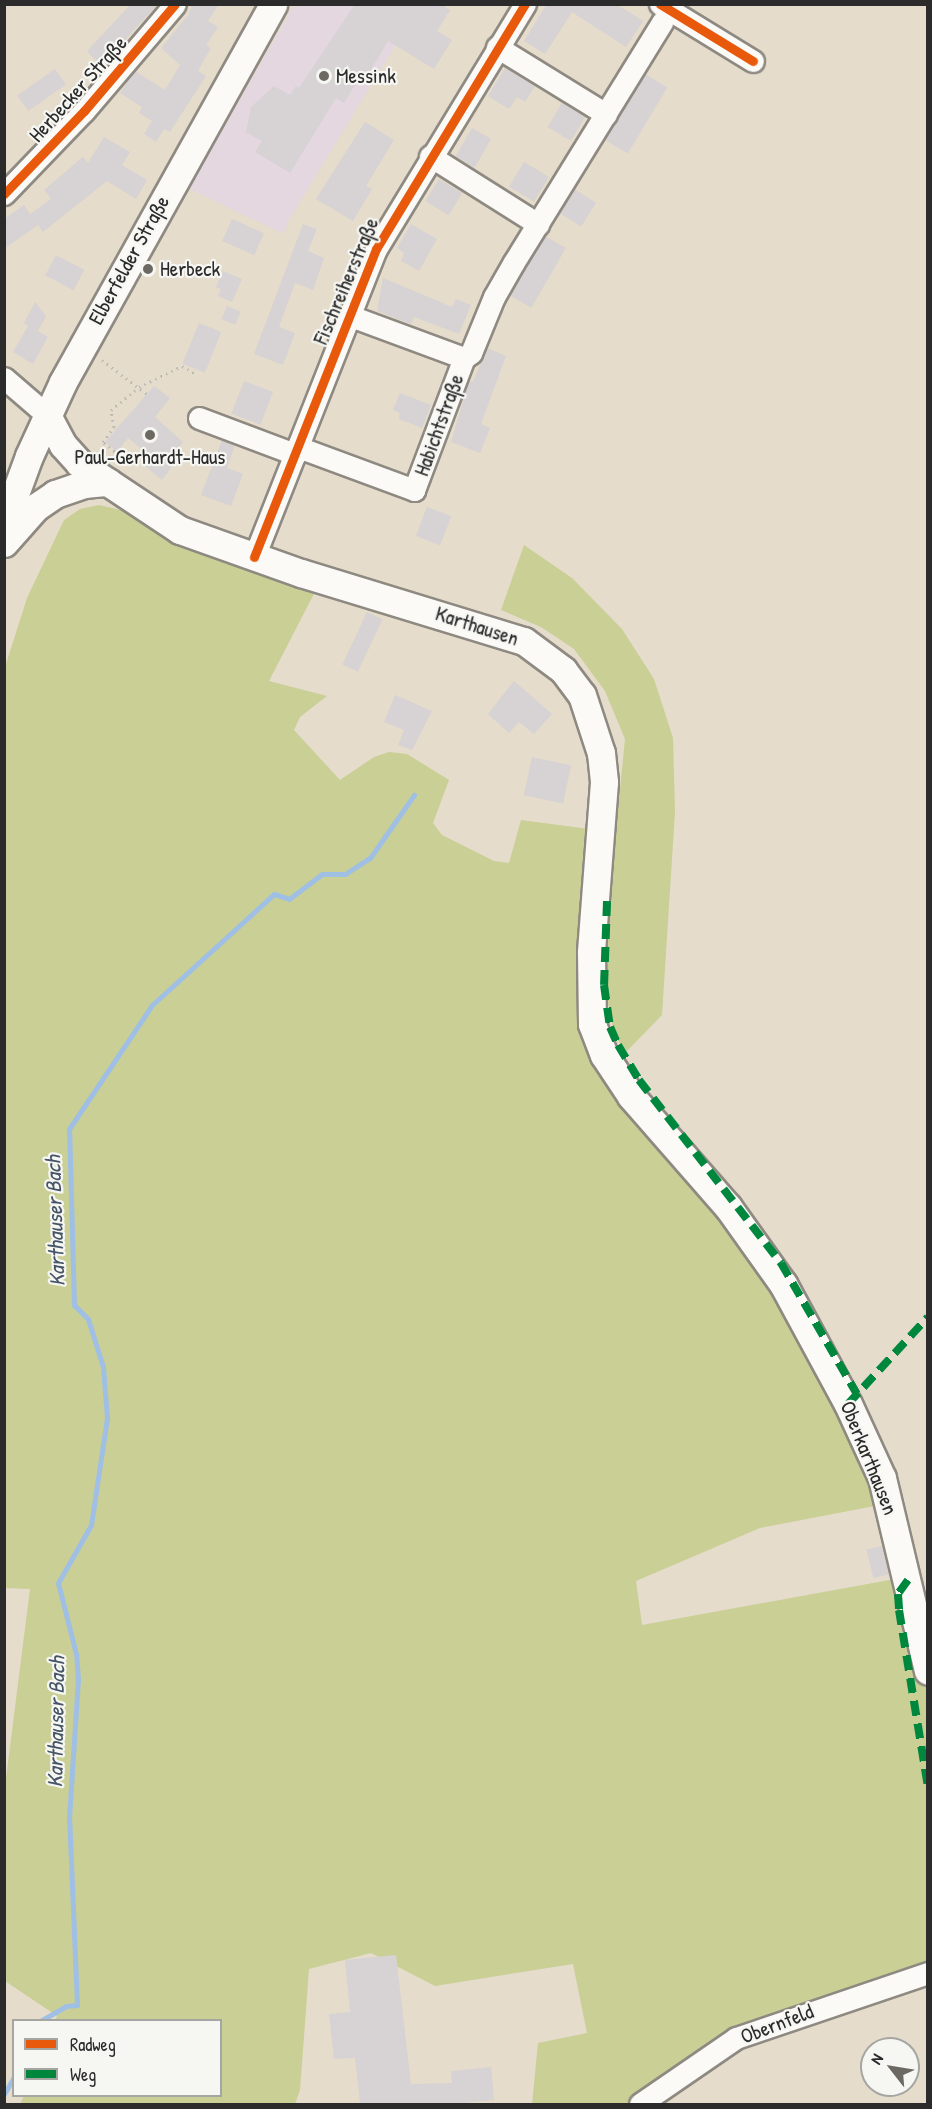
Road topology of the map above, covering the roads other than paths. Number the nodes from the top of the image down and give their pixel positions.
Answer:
1 (175, 4) edge
2 (273, 4) edge
3 (525, 4) edge
4 (661, 13) edge
5 (497, 47) junction
6 (753, 60) dead end
7 (606, 114) junction
8 (430, 156) junction
9 (4, 194) edge
10 (538, 224) junction
11 (348, 315) junction
12 (464, 358) junction
13 (4, 378) edge
14 (47, 415) junction
15 (199, 418) dead end
16 (297, 450) junction
17 (112, 484) junction
18 (4, 524) edge
19 (4, 543) edge
20 (254, 557) junction
21 (823, 1355) joint
22 (927, 1671) edge
23 (927, 1974) edge
24 (640, 2104) edge

1 - 9 street, Herbecker Straße
2 - 14 main road, Elberfelder Straße
3 - 5 street, Fischreiherstraße
4 - 6 street
4 - 7 street
5 - 7 street
5 - 8 street, Fischreiherstraße
7 - 10 street
8 - 10 street
8 - 11 street, Fischreiherstraße
10 - 12 street
11 - 12 street, Habichtstraße
11 - 16 street, Fischreiherstraße
12 - 16 street, Habichtstraße
13 - 14 street
14 - 17 main road, Karthausen
14 - 18 main road, Elberfelder Straße
15 - 16 street
16 - 20 street, Fischreiherstraße
17 - 19 main road
17 - 20 main road, Karthausen
20 - 21 main road, Karthausen
21 - 22 main road, Oberkarthausen
23 - 24 street, Obernfeld

